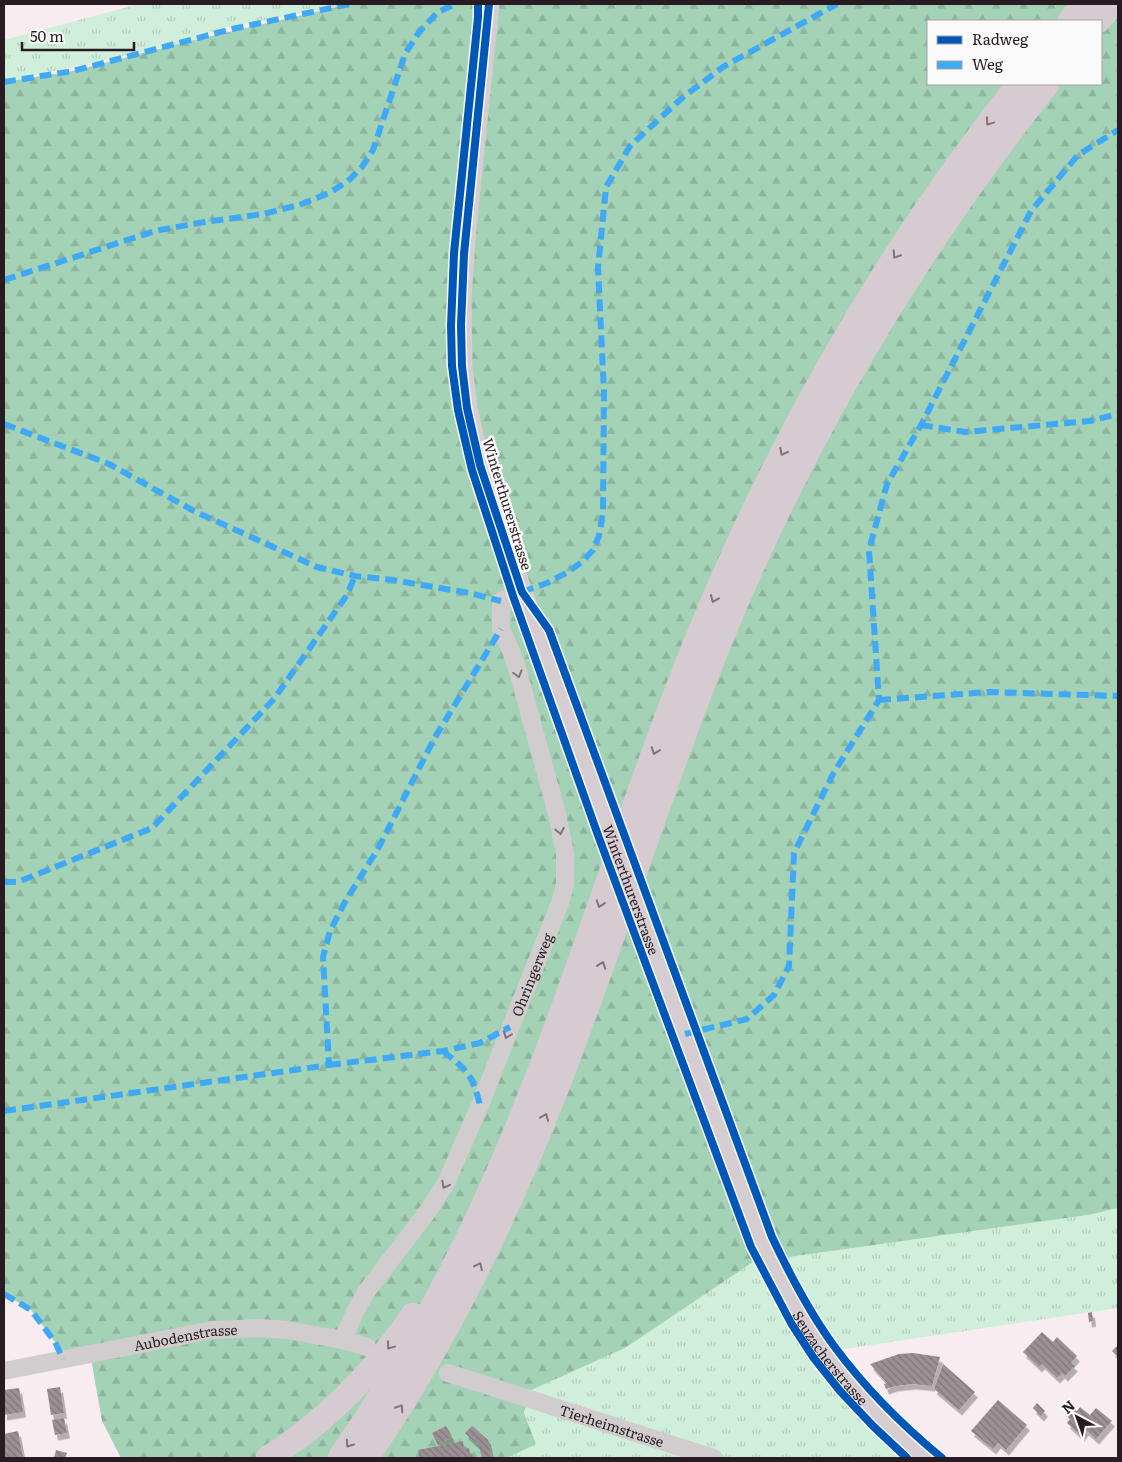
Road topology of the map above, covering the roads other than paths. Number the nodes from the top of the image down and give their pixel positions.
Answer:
1 (489, 4) edge
2 (1085, 4) edge
3 (1113, 4) edge
4 (1071, 20) edge
5 (1099, 20) edge
6 (1018, 85) edge
7 (1045, 85) edge
8 (522, 592) junction
9 (470, 1236) junction
10 (761, 1242) joint
11 (343, 1340) junction
12 (367, 1347) dead end
13 (4, 1371) edge
14 (448, 1373) dead end
15 (268, 1458) edge
16 (340, 1458) edge
17 (366, 1458) edge
18 (714, 1458) edge
19 (924, 1458) edge

1 - 8 main road, Winterthurerstrasse
2 - 4 highway
3 - 5 highway
6 -> 9 highway
17 -> 7 highway
8 - 10 main road, Winterthurerstrasse
8 -> 11 street, Ohringerweg
9 -> 15 highway
9 -> 16 highway
10 - 19 main road, Seuzacherstrasse
11 - 12 street, Aubodenstrasse
11 - 13 street, Aubodenstrasse
14 - 18 street, Tierheimstrasse

